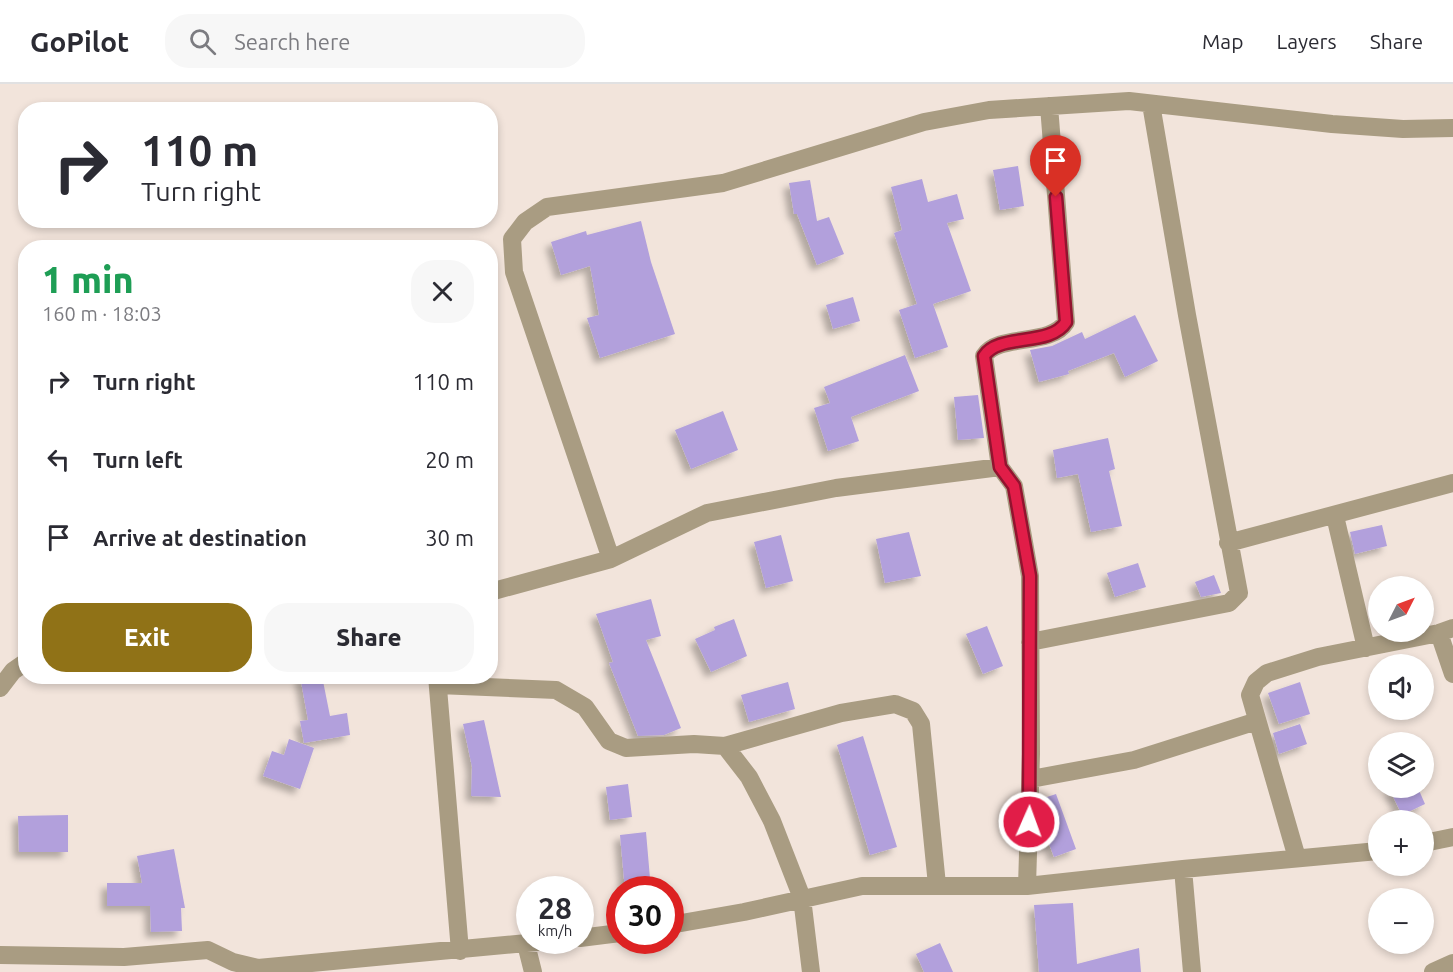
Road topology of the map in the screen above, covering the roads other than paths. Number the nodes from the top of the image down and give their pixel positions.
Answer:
1 (1151, 104) junction
2 (1049, 106) junction
3 (1453, 128) edge
4 (1000, 467) junction
5 (1453, 483) edge
6 (1335, 516) junction
7 (1228, 543) junction
8 (611, 559) junction
9 (498, 590) edge
10 (1446, 631) edge
11 (1030, 642) junction
12 (1366, 648) junction
13 (18, 668) edge
14 (1453, 674) edge
15 (437, 684) edge
16 (477, 684) edge
17 (0, 688) edge
18 (1257, 721) junction
19 (724, 746) junction
20 (1030, 779) junction
21 (1453, 837) edge
22 (1434, 841) edge
23 (1368, 852) edge
24 (1297, 858) junction
25 (1183, 868) junction
26 (938, 885) junction
27 (1027, 886) junction
28 (802, 897) junction
29 (684, 923) edge
30 (516, 945) edge
31 (460, 951) junction
32 (528, 954) edge
33 (0, 955) edge
34 (0, 963) edge
35 (414, 963) edge
36 (1453, 963) edge
37 (233, 967) edge
38 (1, 972) edge
39 (532, 972) edge
40 (812, 972) edge
41 (1192, 972) edge
42 (1433, 972) edge

1 - 2 street
1 - 3 street
1 - 7 street
2 - 4 street
2 - 8 street
4 - 8 street
4 - 11 street
5 - 6 street
6 - 7 street
6 - 12 street
7 - 11 street
8 - 9 street
10 - 12 street
10 - 14 street
11 - 20 street
12 - 18 street
13 - 17 street
15 - 31 street
16 - 19 street
18 - 20 street
18 - 24 street
19 - 26 street
19 - 28 street
20 - 27 street
21 - 22 street
23 - 24 street
24 - 25 street
25 - 27 street
25 - 41 street
26 - 27 street
26 - 28 street
28 - 29 street
28 - 40 street
30 - 31 street
31 - 35 street
32 - 39 street
33 - 37 street
34 - 38 street
35 - 37 street
36 - 42 street

